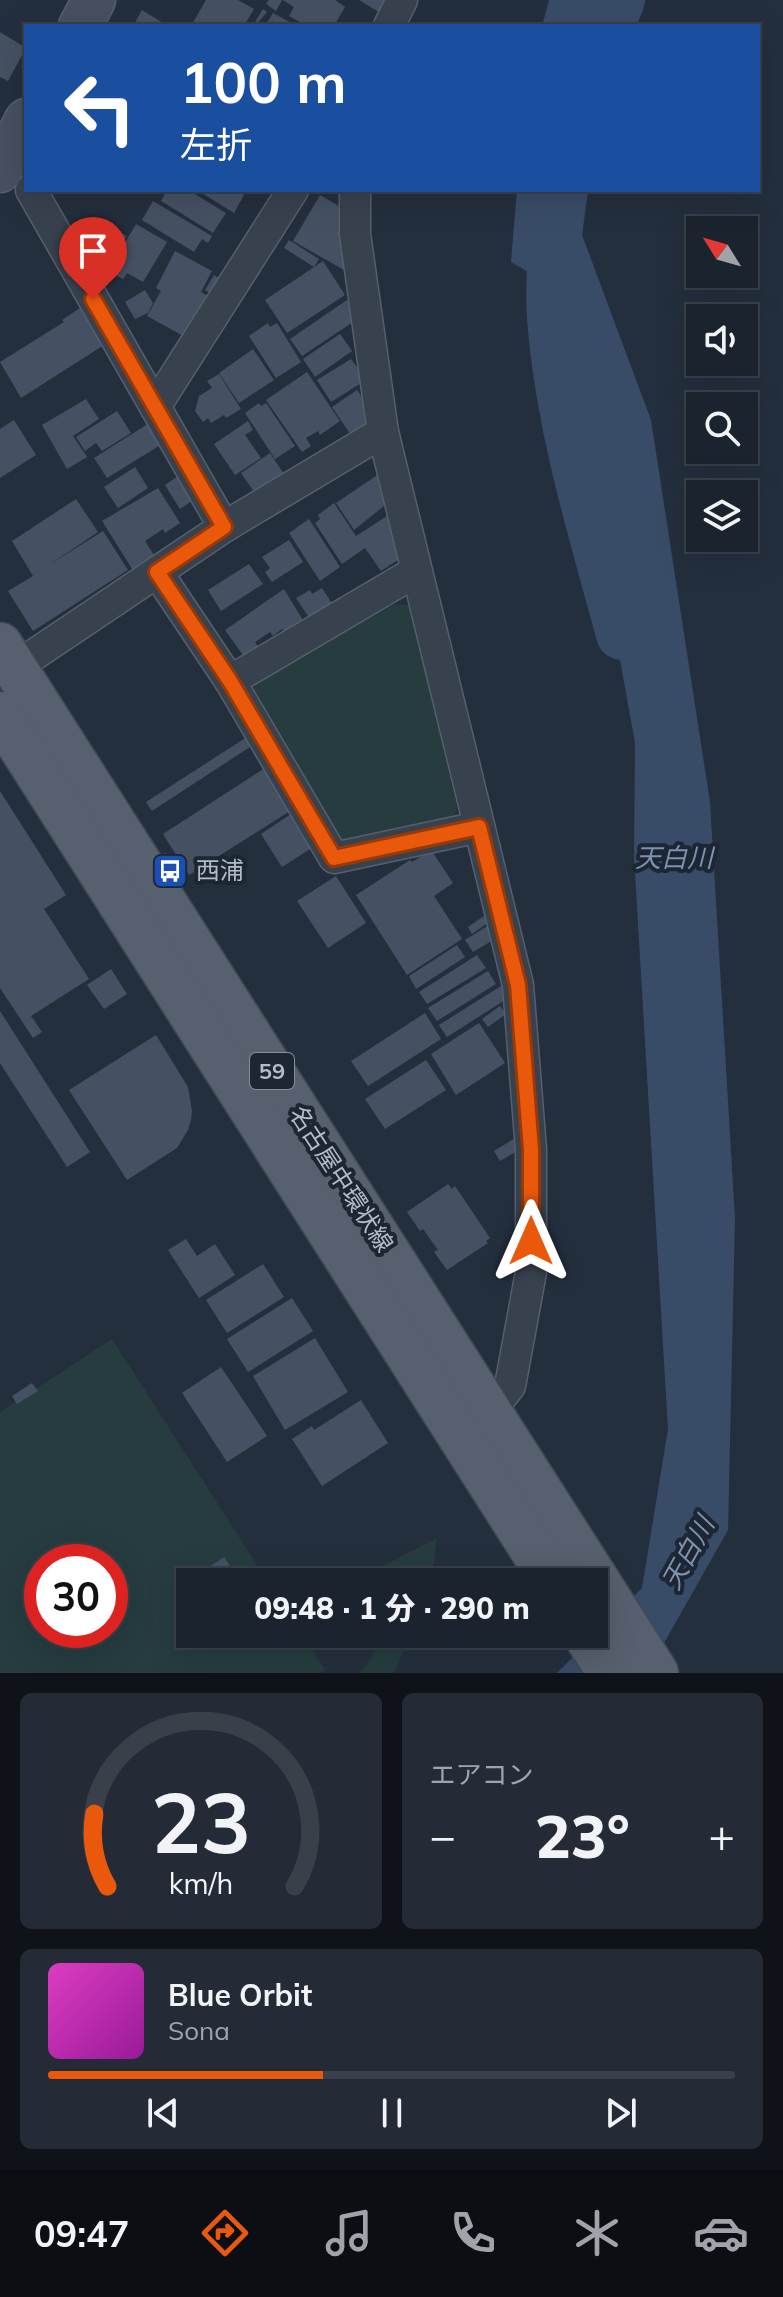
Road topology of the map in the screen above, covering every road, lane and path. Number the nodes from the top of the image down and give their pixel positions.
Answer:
1 (94, 0) edge
2 (402, 0) edge
3 (81, 24) edge
4 (390, 24) edge
5 (32, 192) edge
6 (292, 192) edge
7 (355, 192) edge
8 (155, 407) junction
9 (383, 432) junction
10 (224, 527) junction
11 (157, 572) junction
12 (415, 572) junction
13 (5, 663) edge
14 (230, 681) junction
15 (0, 714) edge
16 (479, 827) junction
17 (490, 1411) junction
18 (533, 1513) junction
19 (549, 1568) edge
20 (594, 1648) edge
21 (610, 1673) edge
22 (656, 1673) edge

1 - 3 street
2 - 4 street
5 - 8 street
6 - 8 street
7 - 9 street
8 - 10 street
9 - 10 street
9 - 12 street
10 - 11 street
11 - 13 street
11 - 14 street
12 - 14 street
12 - 16 street
13 - 17 main road, 名古屋中環状線 / 59
14 - 16 street
15 - 18 main road, 名古屋中環状線 / 59
16 - 17 street
17 - 18 main road, 名古屋中環状線 / 59
18 - 19 main road, 名古屋中環状線 / 59
18 - 22 main road, 名古屋中環状線 / 59
20 - 21 main road

